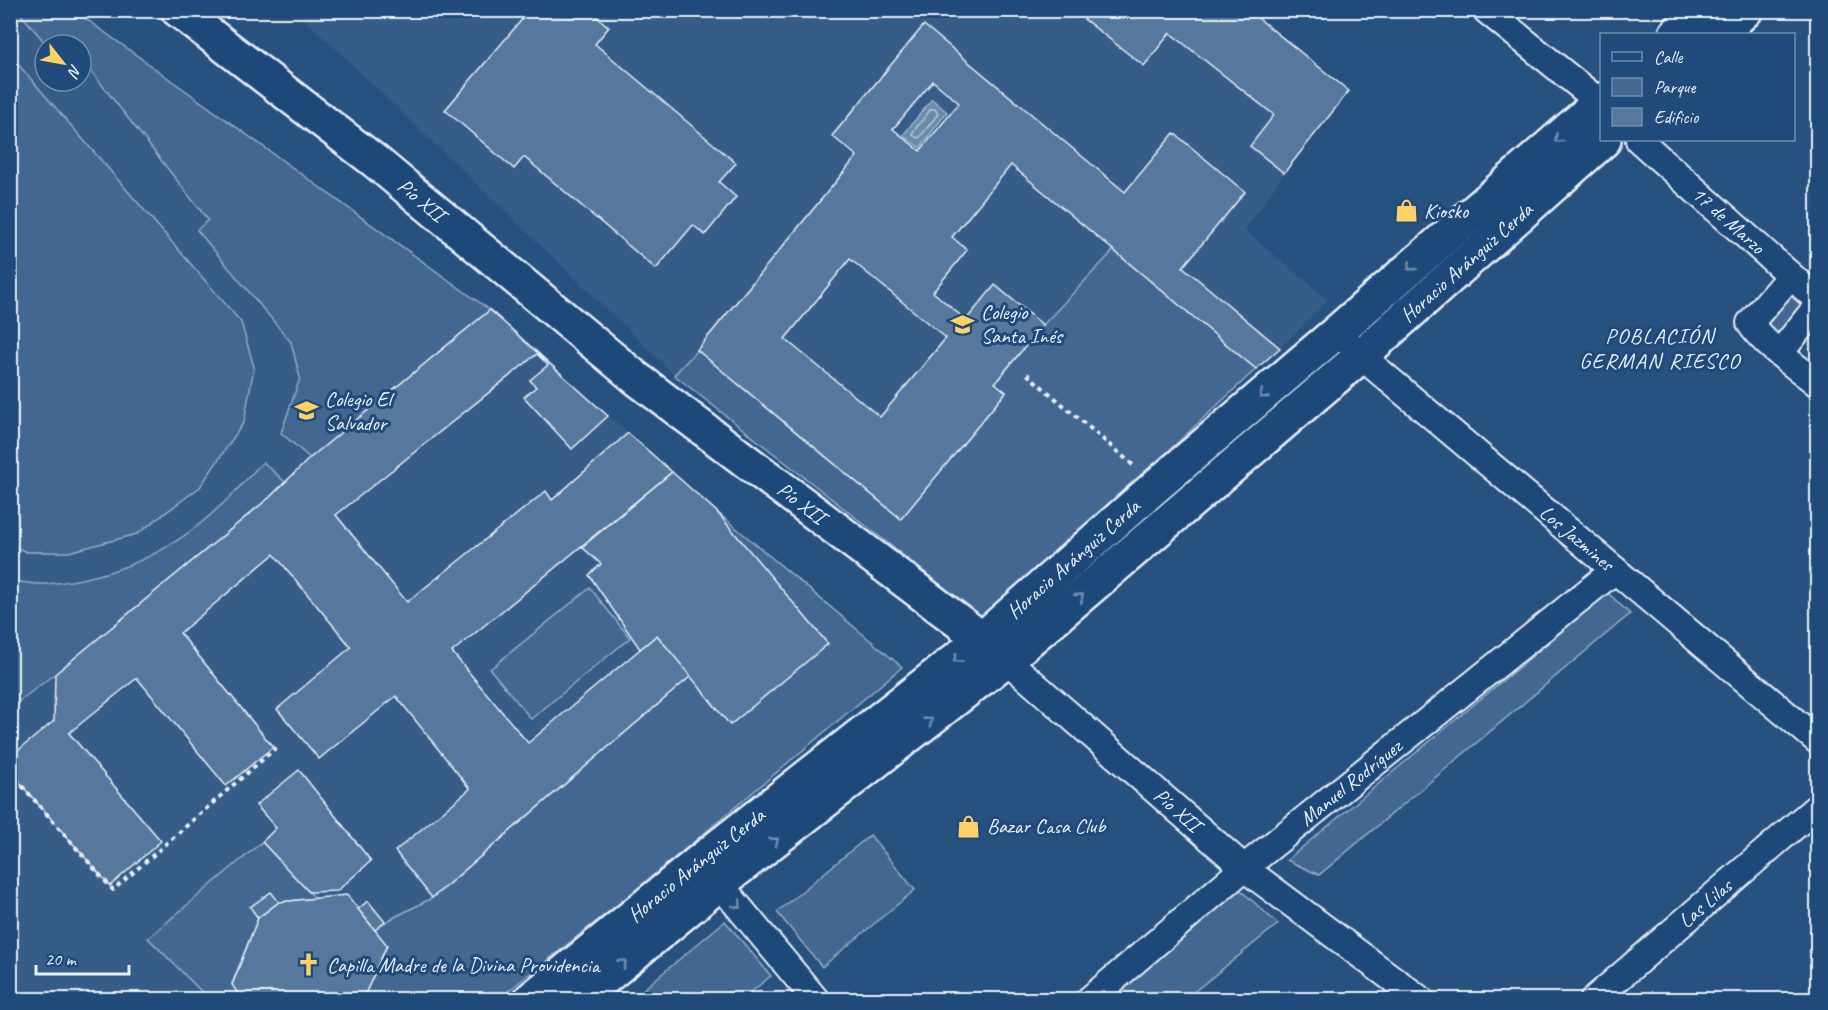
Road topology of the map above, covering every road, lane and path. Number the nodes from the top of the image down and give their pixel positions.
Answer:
1 (178, 10) edge
2 (1486, 10) edge
3 (1704, 10) edge
4 (1746, 10) edge
5 (1677, 33) edge
6 (1721, 33) edge
7 (1600, 101) edge
8 (1600, 103) edge
9 (1603, 141) edge
10 (1640, 141) edge
11 (1790, 276) junction
12 (1818, 300) edge
13 (1818, 306) edge
14 (1338, 331) junction
15 (1780, 353) junction
16 (1361, 356) junction
17 (1027, 374) dead end
18 (1818, 384) edge
19 (1156, 486) junction
20 (1615, 570) junction
21 (995, 649) junction
22 (1818, 741) edge
23 (278, 746) dead end
24 (10, 772) edge
25 (1818, 806) edge
26 (1244, 868) junction
27 (710, 872) junction
28 (530, 999) edge
29 (578, 999) edge
30 (816, 999) edge
31 (1089, 999) edge
32 (1421, 999) edge
33 (1593, 999) edge

1 - 21 street, Pío XII
2 - 7 street
3 - 5 street
4 - 6 street
8 -> 14 street, Horacio Aránguiz Cerda
9 - 16 street, Horacio Aránguiz Cerda
10 - 11 street, 17 de Marzo
11 - 12 street, 17 de Marzo
11 - 15 street
13 - 15 street
14 - 16 street, Los Jazmines
14 -> 19 street, Horacio Aránguiz Cerda
15 - 18 street
16 - 20 street, Los Jazmines
21 -> 16 street, Horacio Aránguiz Cerda
17 - 19 path
19 - 21 street, Horacio Aránguiz Cerda
20 - 22 street, Los Jazmines
20 - 26 street, Manuel Rodríguez
21 - 26 street, Pío XII
21 - 27 street, Horacio Aránguiz Cerda
23 - 24 path
25 - 33 street, Las Lilas
26 - 31 street, Manuel Rodríguez
26 - 32 street, Pío XII
27 - 28 street, Horacio Aránguiz Cerda
29 -> 27 street, Horacio Aránguiz Cerda
27 -> 30 street

